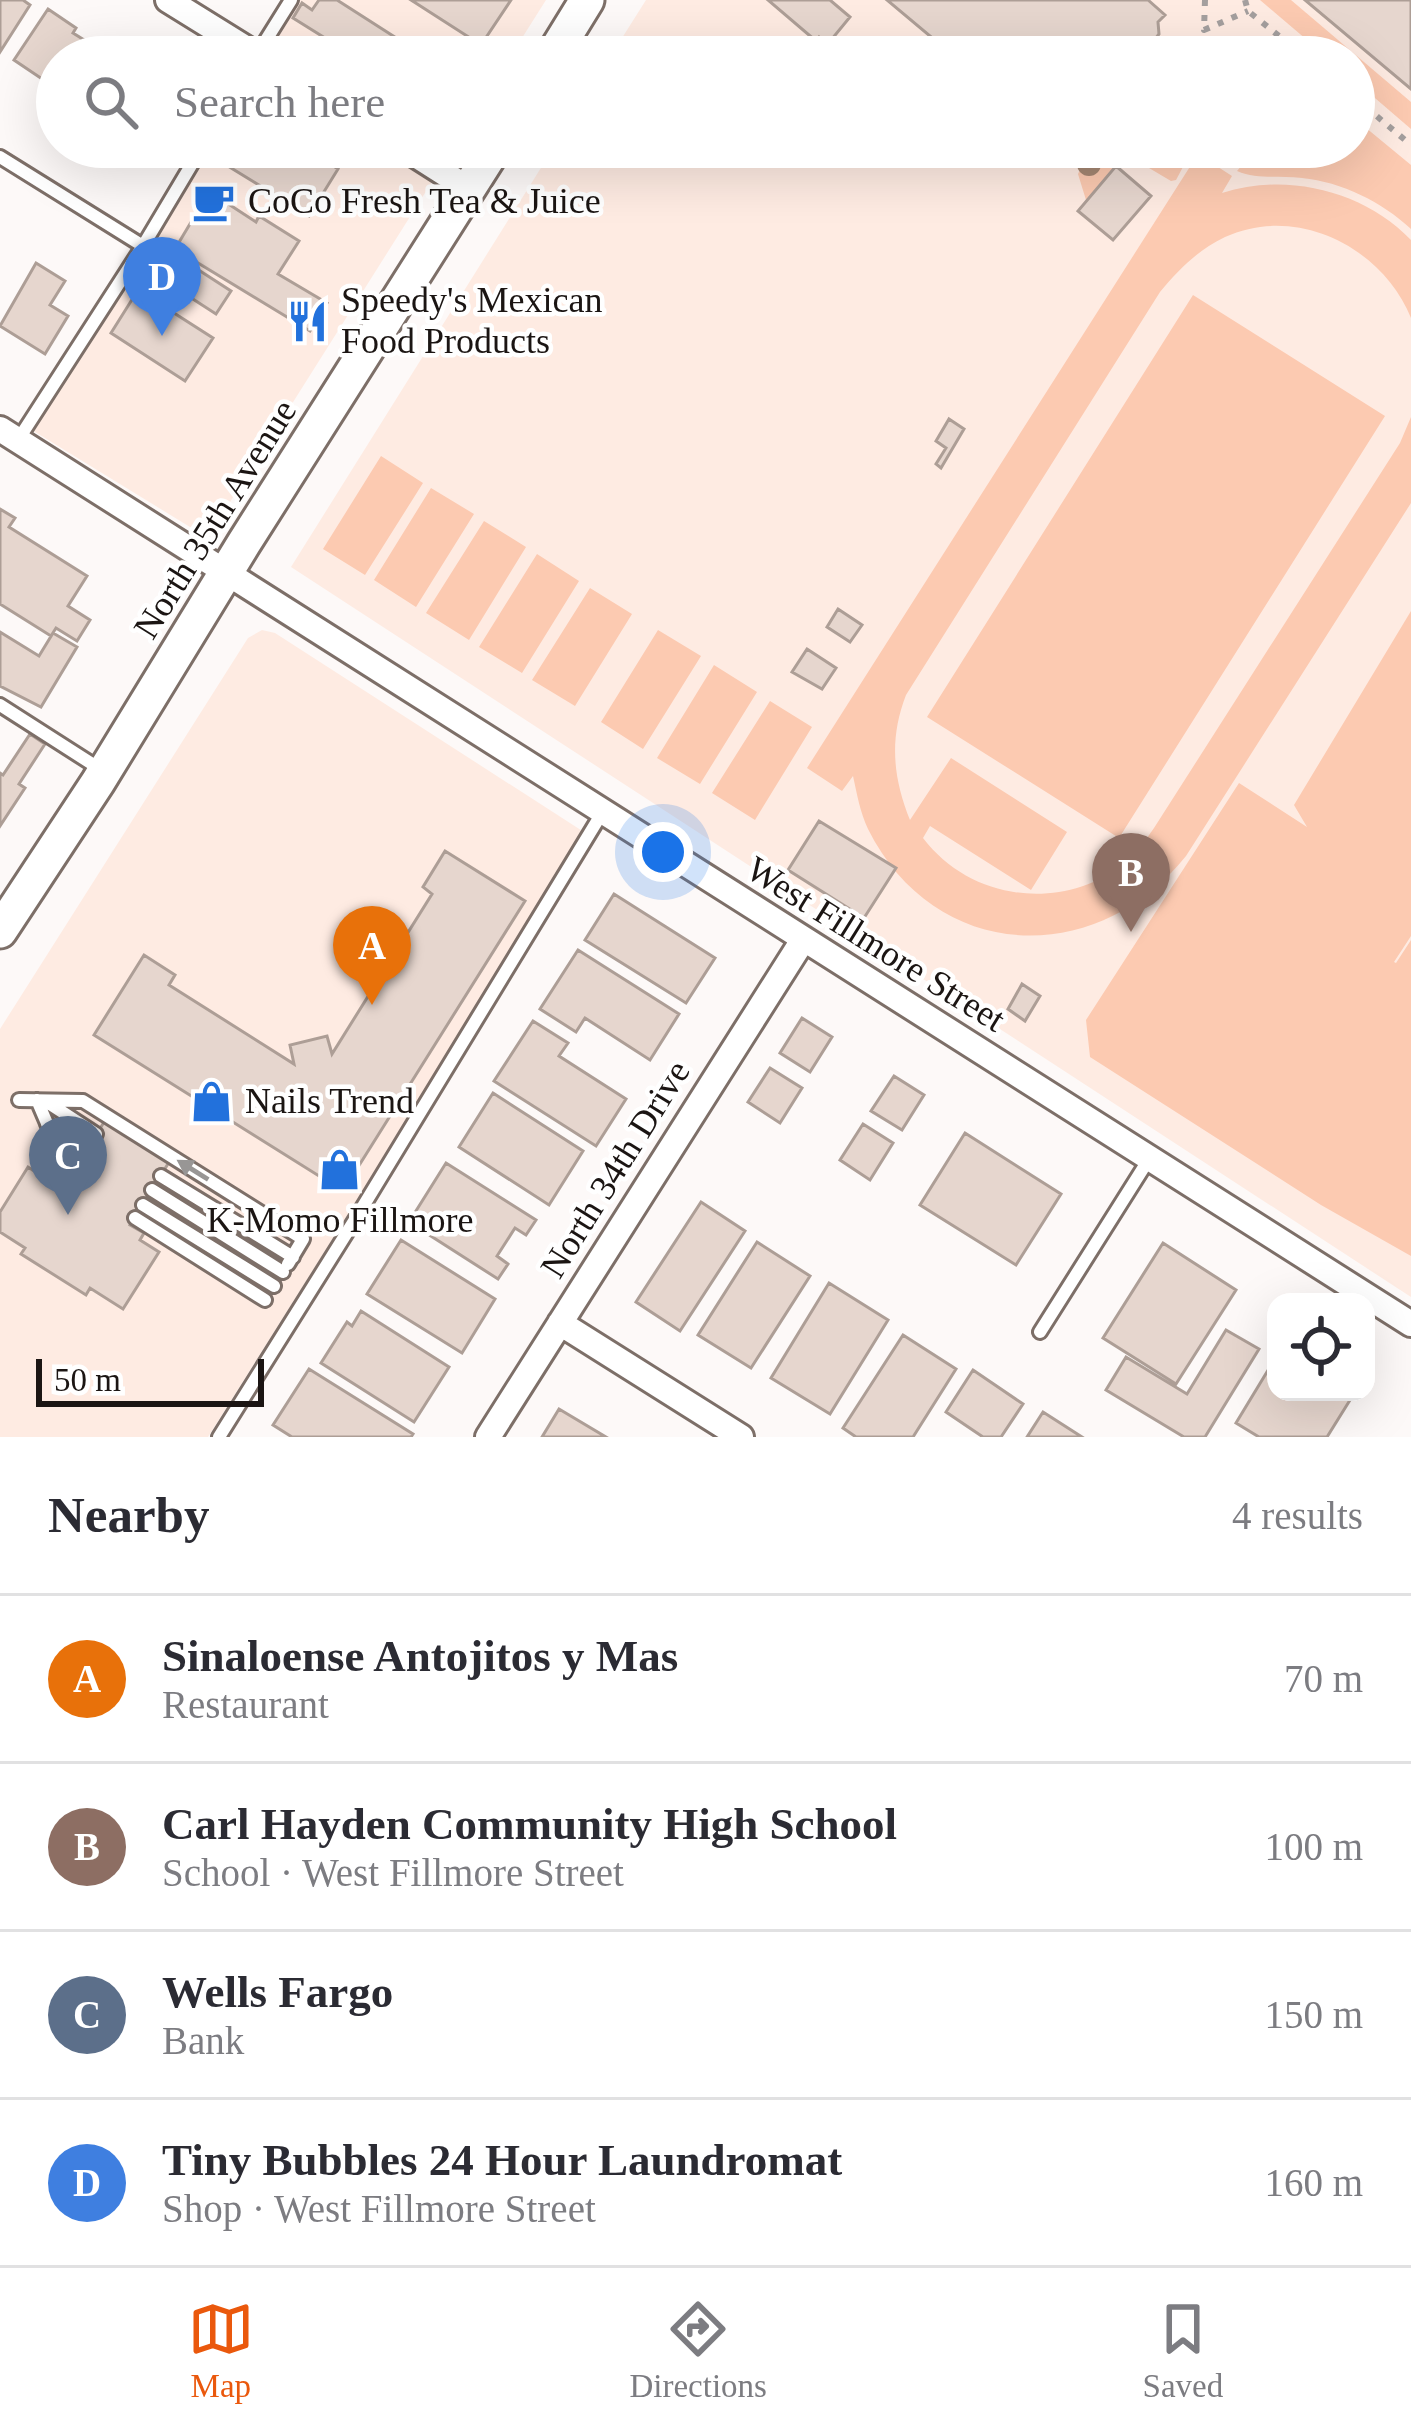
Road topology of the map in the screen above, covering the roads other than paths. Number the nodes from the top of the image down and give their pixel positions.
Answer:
1 (168, 0) edge
2 (290, 0) edge
3 (587, 0) edge
4 (226, 36) edge
5 (269, 36) edge
6 (565, 36) edge
7 (0, 157) edge
8 (189, 168) edge
9 (436, 168) edge
10 (482, 168) edge
11 (469, 189) junction
12 (142, 246) junction
13 (9, 435) edge
14 (225, 574) junction
15 (0, 705) edge
16 (104, 772) junction
17 (602, 813) junction
18 (0, 932) edge
19 (802, 940) junction
20 (20, 1100) dead end
21 (40, 1100) junction
22 (47, 1124) junction
23 (96, 1134) dead end
24 (87, 1149) dead end
25 (58, 1150) junction
26 (1148, 1159) junction
27 (78, 1164) dead end
28 (161, 1176) dead end
29 (70, 1177) dead end
30 (152, 1190) dead end
31 (143, 1205) dead end
32 (134, 1218) dead end
33 (288, 1264) junction
34 (274, 1286) dead end
35 (265, 1300) dead end
36 (560, 1323) junction
37 (1411, 1324) edge
38 (1040, 1332) dead end
39 (219, 1437) edge
40 (488, 1437) edge
41 (741, 1437) edge

1 - 4 street
2 - 5 lane
3 - 6 main road
7 - 12 lane
8 - 12 lane
9 - 11 street
10 - 11 main road, North 35th Avenue
11 - 14 main road, North 35th Avenue
12 - 13 lane
13 - 14 street, West Fillmore Street
14 - 16 main road, North 35th Avenue
14 - 17 street, West Fillmore Street
15 - 16 lane
16 - 18 main road, North 35th Avenue
17 - 19 street, West Fillmore Street
17 - 39 lane
19 - 26 street, West Fillmore Street
19 - 36 street, North 34th Drive
20 - 21 lane
21 - 22 lane
21 - 23 lane
33 -> 21 lane
22 - 24 lane
22 - 25 lane
25 - 27 lane
25 - 29 lane
26 - 37 street, West Fillmore Street
26 - 38 lane
28 - 33 lane
30 - 33 lane
31 - 34 lane
32 - 35 lane
36 - 40 street, North 34th Drive
36 - 41 street

